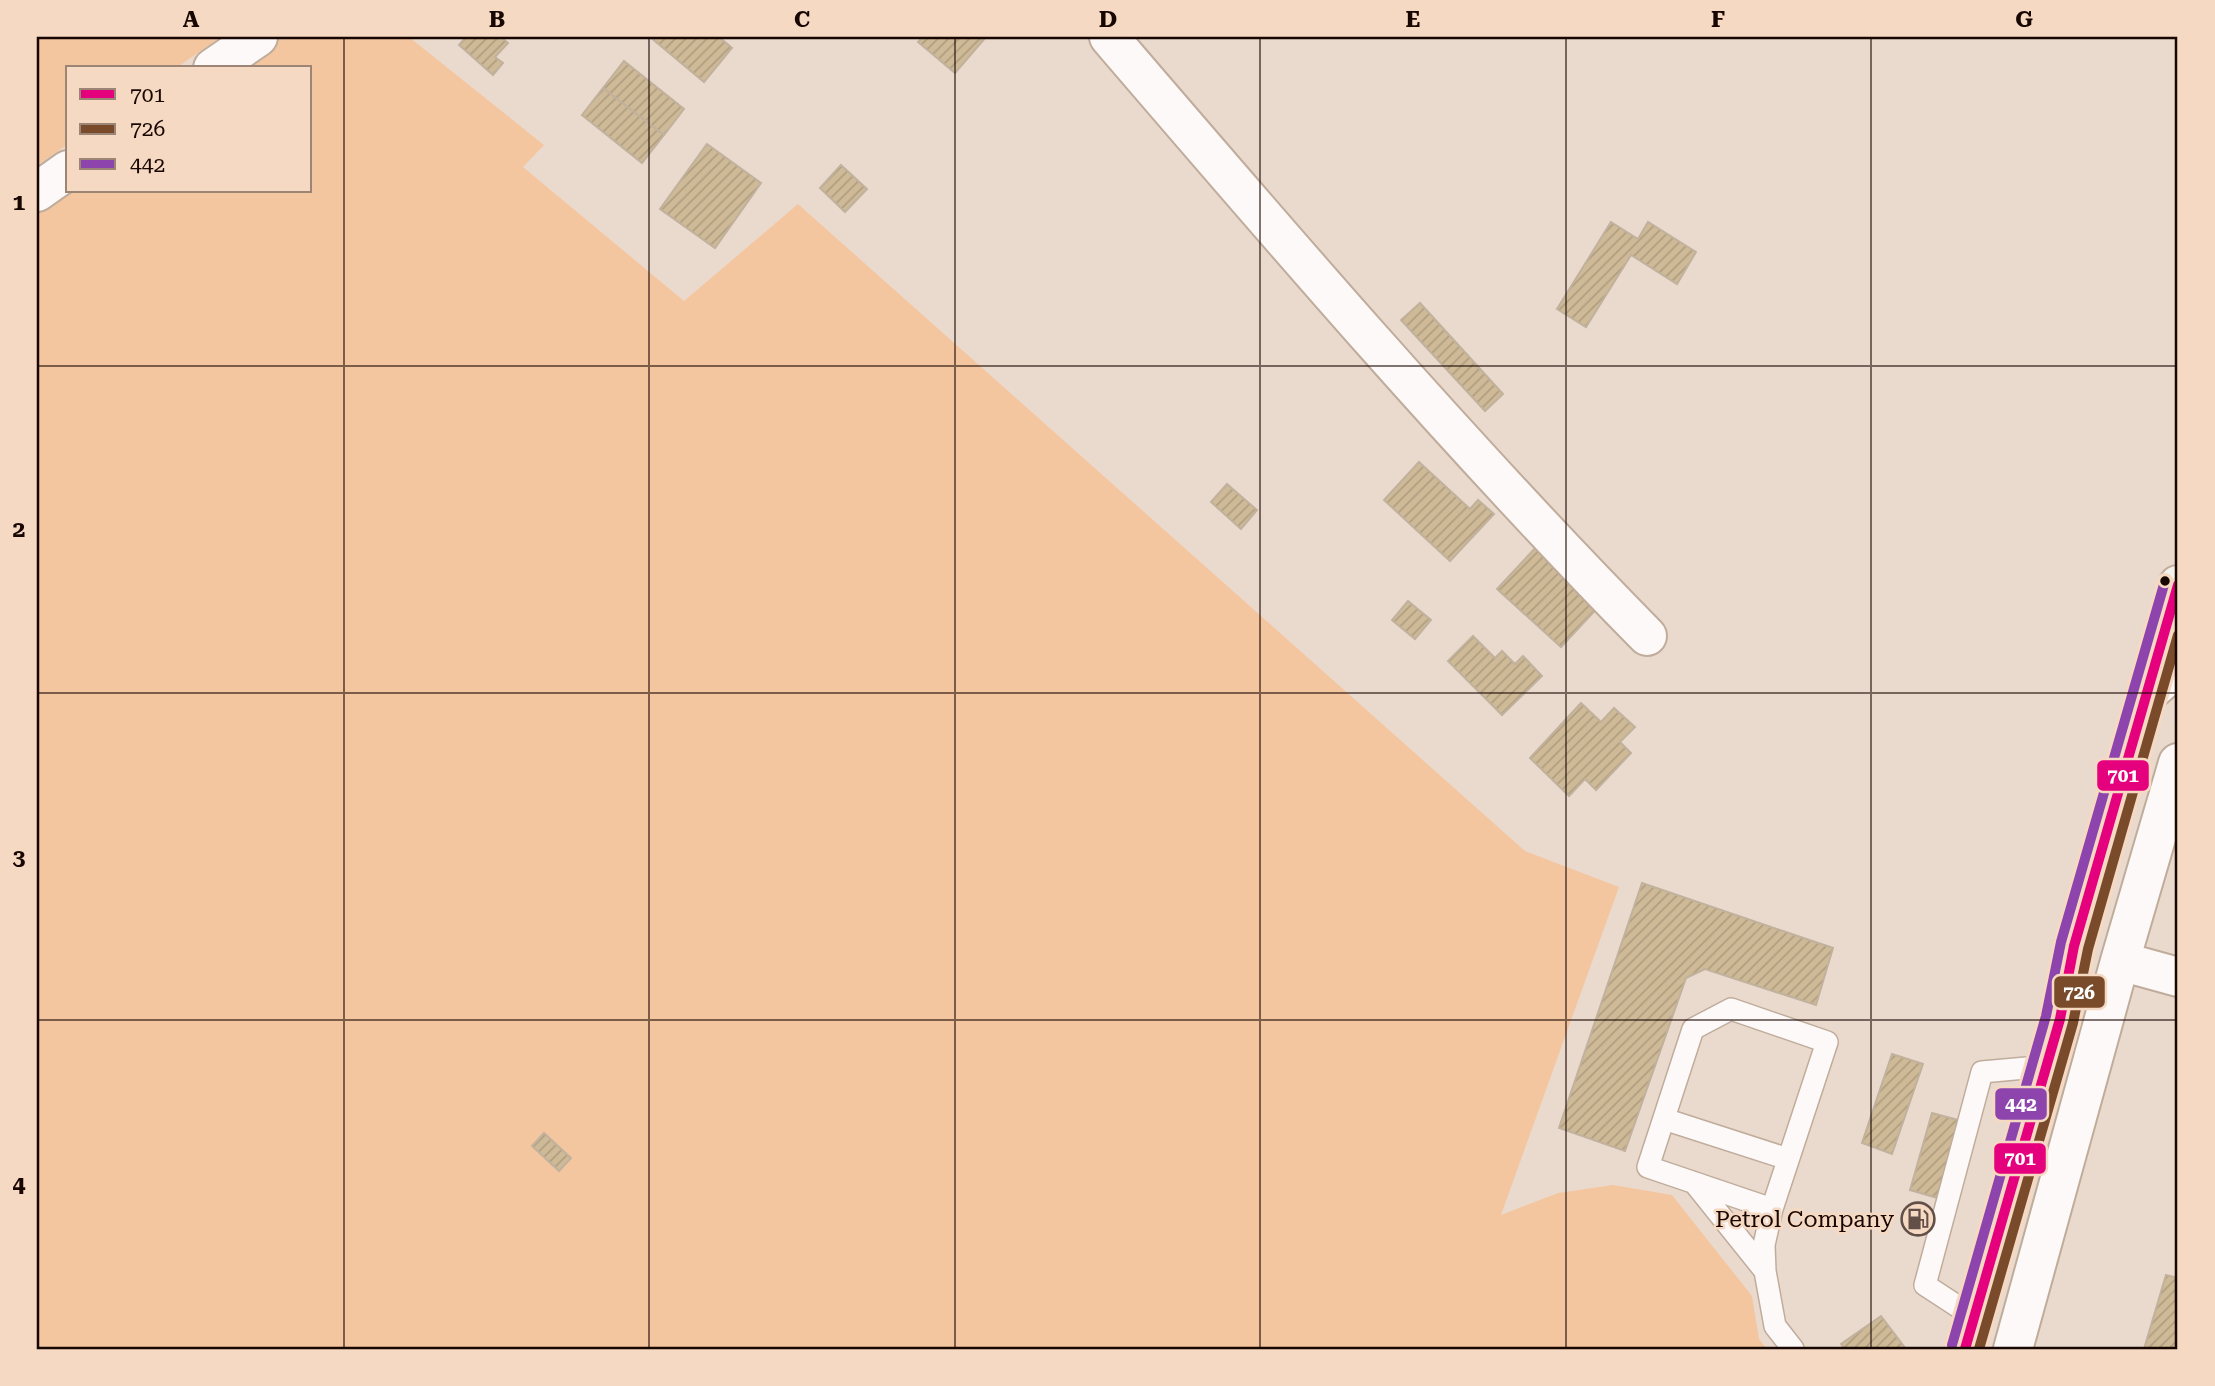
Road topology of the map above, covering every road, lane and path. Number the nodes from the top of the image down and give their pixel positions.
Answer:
1 (258, 37) edge
2 (1109, 37) edge
3 (216, 66) edge
4 (66, 171) edge
5 (37, 192) edge
6 (2178, 585) edge
7 (1647, 636) dead end
8 (2178, 654) edge
9 (2146, 695) junction
10 (2128, 758) junction
11 (2178, 763) edge
12 (2120, 961) junction
13 (2178, 977) edge
14 (2060, 1018) junction
15 (2047, 1066) junction
16 (1664, 1119) junction
17 (1788, 1159) junction
18 (1696, 1185) junction
19 (1772, 1209) junction
20 (1765, 1271) junction
21 (1969, 1333) edge
22 (1793, 1349) edge
23 (2013, 1349) edge

1 - 3 street
2 - 7 street
4 - 5 street
6 - 9 main road
8 - 9 street
9 - 10 main road
10 - 12 street
10 - 14 main road
11 - 12 street
12 - 13 street
12 - 14 street
12 - 23 street
14 - 15 main road
15 - 21 main road
15 - 21 lane
16 - 17 lane
16 - 17 lane
16 - 18 lane
17 - 19 lane
18 - 19 lane
18 - 20 lane
19 - 20 lane
20 - 22 lane

